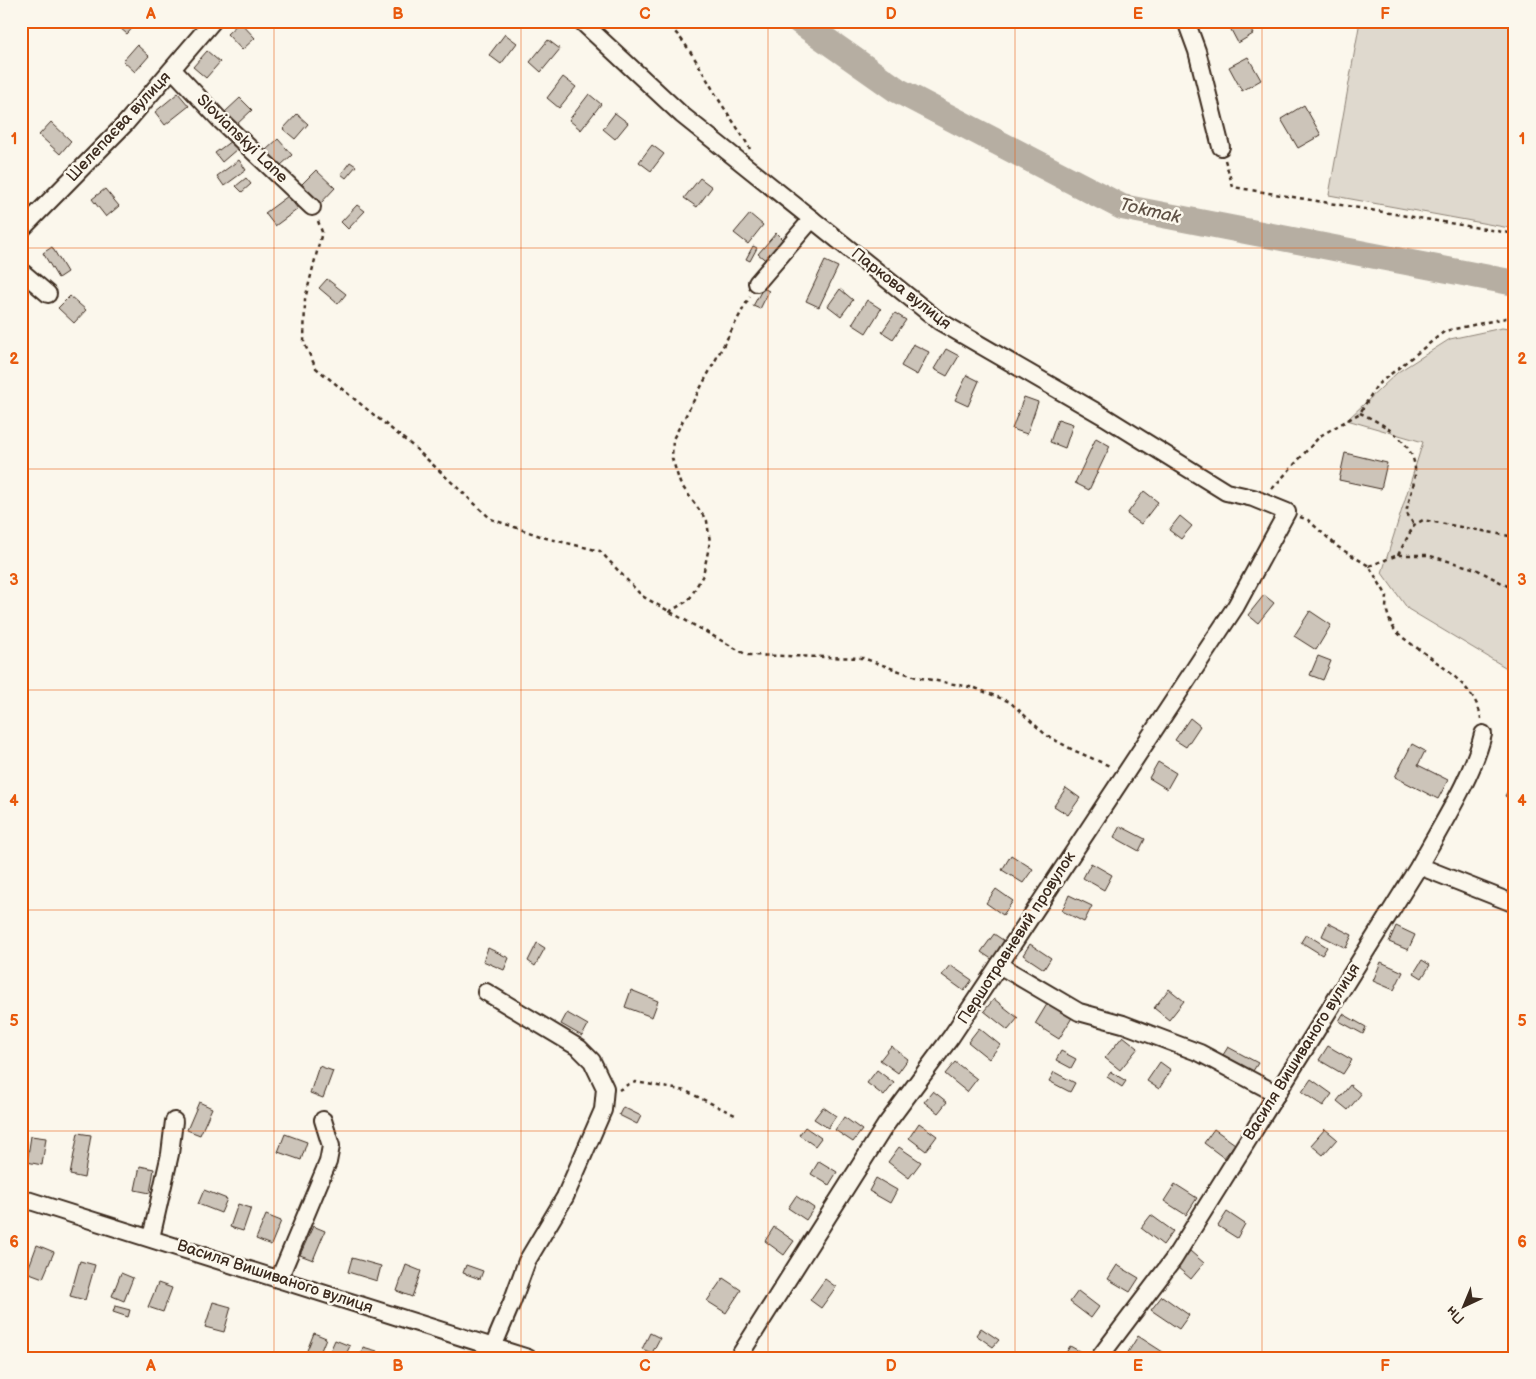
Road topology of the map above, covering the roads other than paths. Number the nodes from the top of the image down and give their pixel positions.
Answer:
1 (213, 21) edge
2 (581, 21) edge
3 (1186, 21) edge
4 (173, 70) junction
5 (1221, 147) road end
6 (312, 207) road end
7 (812, 219) junction
8 (21, 230) edge
9 (21, 271) edge
10 (758, 283) road end
11 (48, 294) dead end
12 (1287, 512) joint
13 (1483, 734) road end
14 (1419, 866) junction
15 (1515, 904) edge
16 (999, 965) junction
17 (486, 992) dead end
18 (1277, 1094) junction
19 (323, 1120) dead end
20 (174, 1121) dead end
21 (21, 1198) edge
22 (151, 1238) junction
23 (279, 1279) junction
24 (493, 1347) junction
25 (528, 1358) edge
26 (738, 1358) edge
27 (1100, 1358) edge

1 - 4 street, Шелепаєва вулиця
2 - 7 street, Паркова вулиця
3 - 5 street
4 - 6 street, Slovianskyi Lane
4 - 8 street, Шелепаєва вулиця
7 - 10 street
7 - 12 street, Паркова вулиця
9 - 11 street
12 - 16 street, Першотравневий провулок
13 - 14 street, Василя Вишиваного вулиця
14 - 15 street
14 - 18 street, Василя Вишиваного вулиця
16 - 18 street
16 - 26 street, Першотравневий провулок
17 - 24 street
18 - 27 street, Василя Вишиваного вулиця
19 - 23 street
20 - 22 street
21 - 22 street, Василя Вишиваного вулиця
22 - 23 street, Василя Вишиваного вулиця
23 - 24 street, Василя Вишиваного вулиця
24 - 25 street, Василя Вишиваного вулиця

